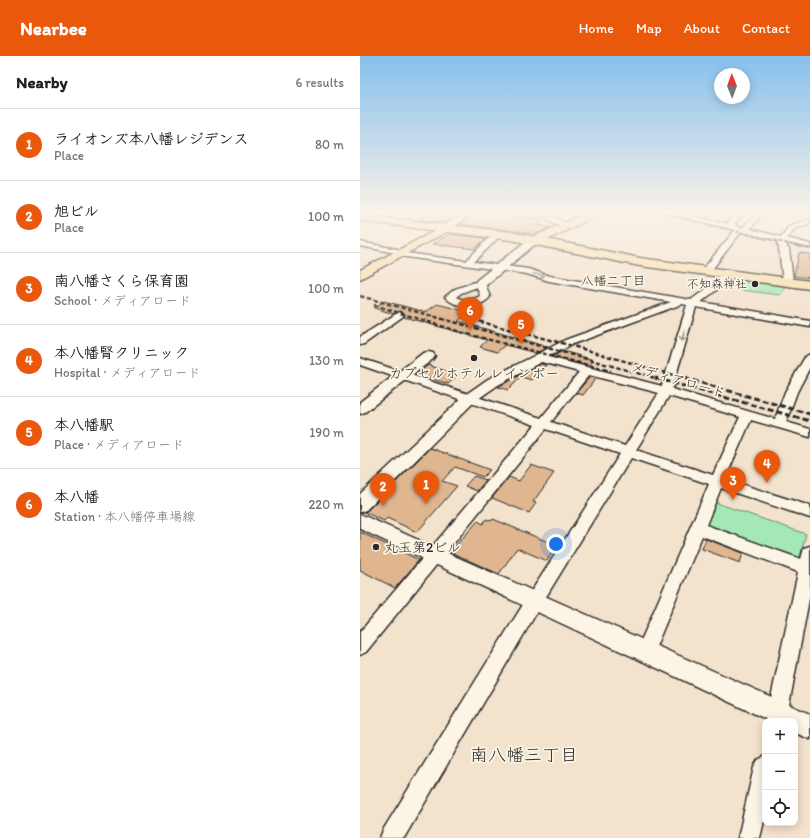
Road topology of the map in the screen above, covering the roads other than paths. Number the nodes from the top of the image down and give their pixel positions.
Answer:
1 (380, 248) edge
2 (408, 248) edge
3 (483, 248) edge
4 (525, 248) edge
5 (577, 248) edge
6 (723, 248) edge
7 (783, 248) edge
8 (400, 253) junction
9 (467, 264) junction
10 (501, 268) junction
11 (707, 270) junction
12 (726, 273) junction
13 (360, 275) edge
14 (788, 281) junction
15 (481, 283) dead end
16 (810, 284) edge
17 (680, 302) junction
18 (692, 304) junction
19 (398, 316) dead end
20 (810, 324) edge
21 (360, 342) edge
22 (428, 356) dead end
23 (810, 357) edge
24 (538, 358) junction
25 (360, 361) edge
26 (587, 370) junction
27 (402, 375) junction
28 (666, 391) junction
29 (470, 398) junction
30 (360, 409) edge
31 (747, 414) junction
32 (543, 424) junction
33 (779, 424) junction
34 (810, 433) edge
35 (627, 450) junction
36 (716, 482) junction
37 (360, 505) edge
38 (810, 512) edge
39 (360, 520) edge
40 (698, 528) junction
41 (434, 556) junction
42 (808, 560) edge
43 (535, 600) junction
44 (360, 646) edge
45 (646, 650) junction
46 (777, 716) edge
47 (810, 727) edge
48 (762, 780) edge
49 (391, 838) edge
50 (749, 838) edge

1 - 8 street
2 - 8 main road
3 - 9 street
4 - 10 main road
5 - 11 highway
6 - 11 street
7 - 14 street
8 - 9 street
8 - 13 main road
9 - 10 street
10 - 15 main road
10 -> 17 street
11 - 12 highway
12 - 14 highway
12 - 18 street
14 - 16 highway
17 - 18 street
17 - 24 street
18 - 20 street
18 -> 28 street
19 - 21 street
22 - 27 street
23 - 33 street
24 - 26 street, メディアロード
24 - 29 street
25 - 27 street
26 - 28 street, メディアロード
26 - 32 street
27 - 29 street
27 - 30 street
28 - 31 street, メディアロード
28 - 35 street
29 - 32 street
29 - 37 street
31 - 33 street, メディアロード
31 - 36 street
32 - 35 street
32 - 41 street
33 - 34 street, メディアロード
35 - 36 street
35 - 43 street
36 - 38 street
36 - 40 street
39 - 41 street
40 - 42 street
40 - 45 street
41 - 43 street
41 - 44 street
42 - 46 street
43 - 45 street
43 - 49 street
45 - 46 street
46 - 47 street
48 - 50 street

